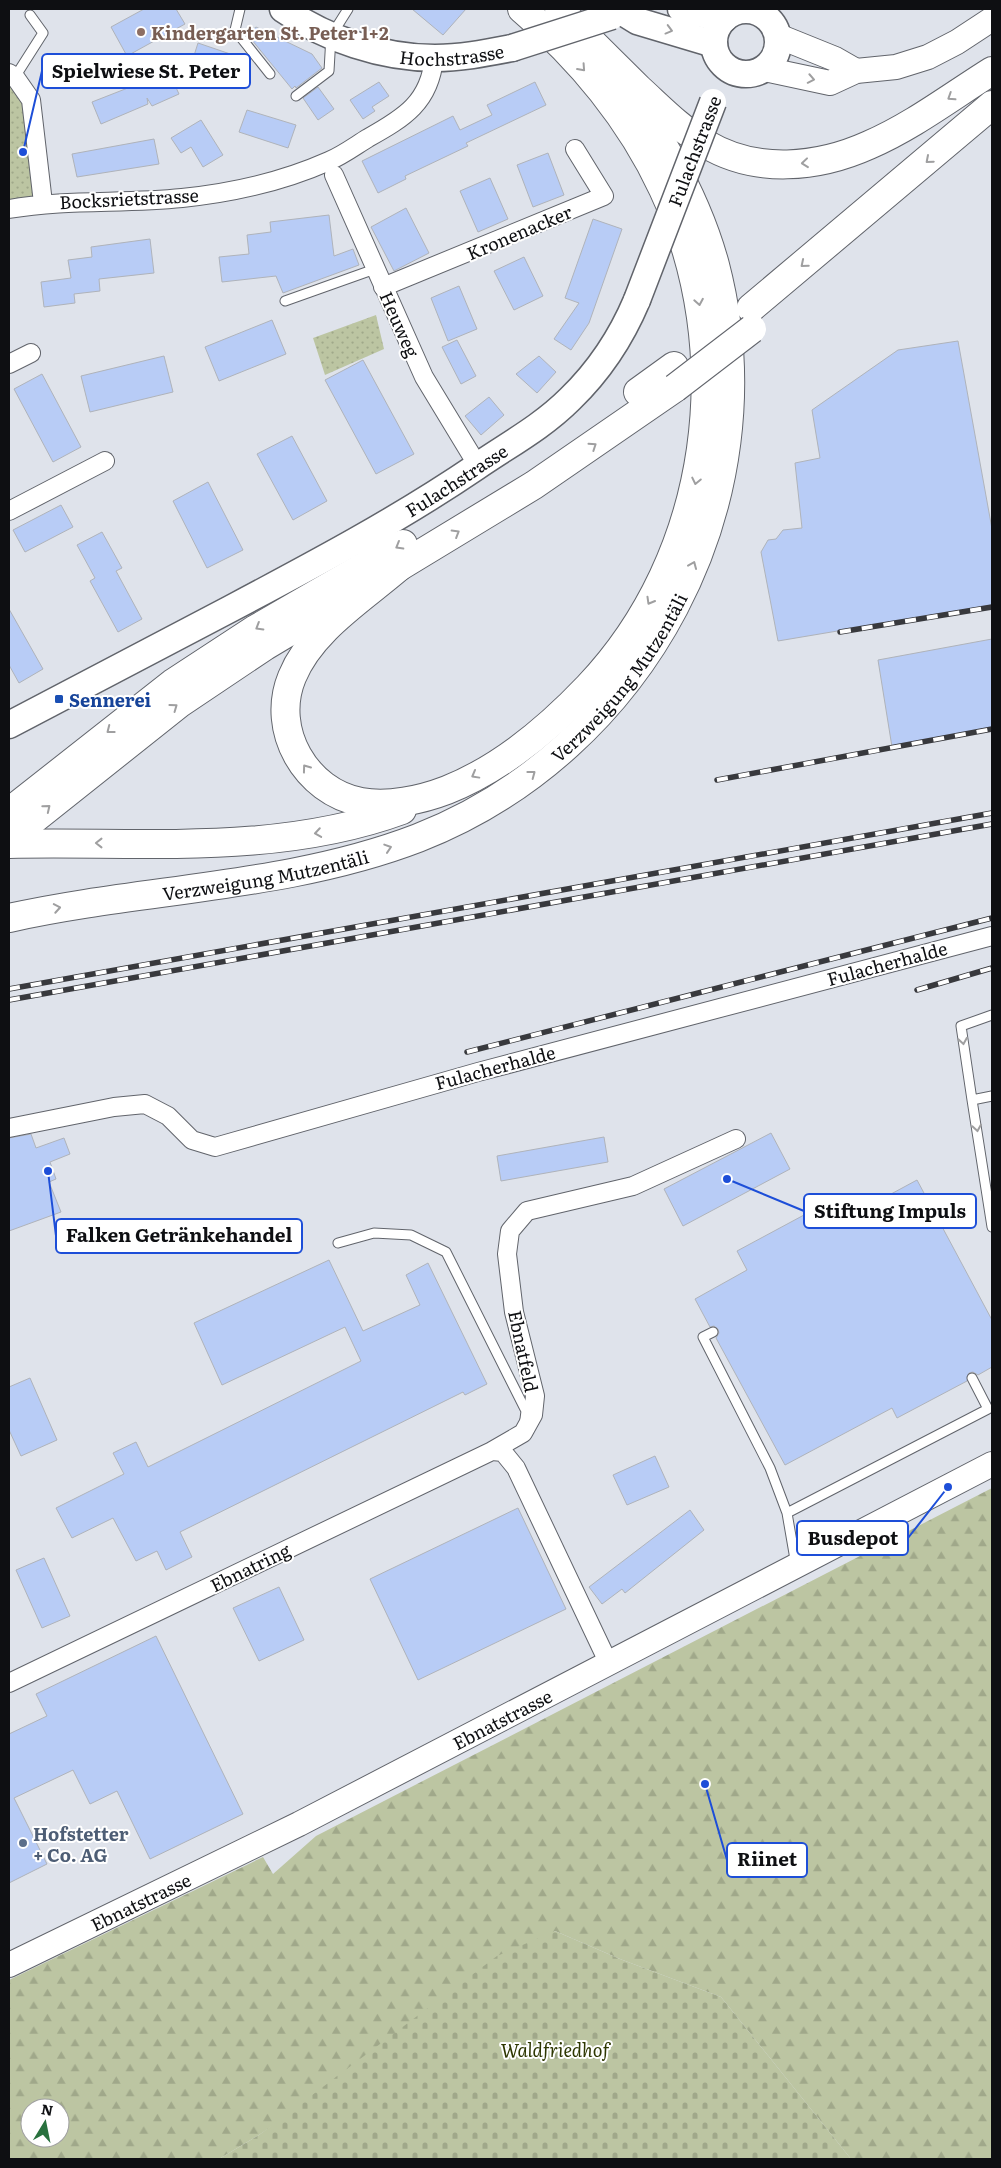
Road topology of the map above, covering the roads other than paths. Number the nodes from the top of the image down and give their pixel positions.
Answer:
1 (240, 9) edge
2 (348, 9) edge
3 (522, 9) edge
4 (559, 9) edge
5 (680, 9) edge
6 (289, 11) edge
7 (763, 11) edge
8 (620, 12) edge
9 (30, 15) dead end
10 (724, 19) junction
11 (992, 19) edge
12 (331, 36) junction
13 (778, 36) junction
14 (714, 44) junction
15 (604, 55) junction
16 (434, 58) junction
17 (728, 68) junction
18 (764, 69) junction
19 (856, 71) junction
20 (992, 71) edge
21 (270, 74) dead end
22 (12, 75) edge
23 (296, 96) dead end
24 (992, 105) edge
25 (992, 129) edge
26 (575, 149) dead end
27 (334, 175) dead end
28 (43, 203) junction
29 (9, 209) edge
30 (375, 269) junction
31 (383, 287) junction
32 (285, 301) dead end
33 (752, 318) junction
34 (31, 353) dead end
35 (9, 364) edge
36 (674, 377) junction
37 (104, 461) dead end
38 (478, 466) junction
39 (9, 511) edge
40 (400, 567) junction
41 (9, 725) edge
42 (447, 790) junction
43 (9, 812) edge
44 (9, 839) edge
45 (9, 844) edge
46 (9, 918) edge
47 (992, 936) edge
48 (992, 1015) edge
49 (992, 1096) edge
50 (972, 1100) junction
51 (9, 1128) edge
52 (736, 1139) dead end
53 (992, 1227) edge
54 (338, 1243) dead end
55 (712, 1332) dead end
56 (972, 1378) dead end
57 (523, 1433) junction
58 (492, 1450) junction
59 (992, 1464) edge
60 (787, 1513) junction
61 (796, 1565) junction
62 (608, 1664) junction
63 (9, 1683) edge
64 (9, 1965) edge

1 - 21 lane
2 - 12 lane
3 -> 42 highway
4 - 15 highway
5 - 10 main road
6 - 12 main road, Hochstrasse
7 - 10 main road
7 - 13 main road
8 -> 14 main road, Hochstrasse
8 - 16 main road, Hochstrasse, bridge
9 - 22 lane
10 - 14 main road
11 - 19 street
12 - 16 main road, Hochstrasse
12 - 23 lane
13 - 18 main road
13 - 19 street
14 - 17 main road
20 -> 15 highway
46 -> 15 highway, Verzweigung Mutzentäli
16 - 28 street, Bocksrietstrasse
17 - 18 main road
17 - 38 main road, Fulachstrasse, bridge
18 -> 19 street
22 - 28 street
24 -> 33 highway
25 - 33 highway
26 - 31 street, Kronenacker
27 - 30 street, Heuweg
28 - 29 street, Bocksrietstrasse
30 - 31 street, Heuweg
30 - 32 lane
31 - 38 street, Heuweg
33 - 36 highway
34 - 35 street
40 -> 36 highway
36 -> 43 highway
37 - 39 street
38 - 41 main road, Fulachstrasse
42 -> 40 highway
44 -> 40 highway
42 -> 45 highway, Verzweigung Mutzentäli
47 - 51 street, Fulacherhalde
48 -> 50 lane
49 - 50 lane
50 -> 53 lane
52 - 57 street, Ebnatfeld
54 - 57 lane, Ebnatfeld
55 - 60 lane
56 - 60 lane
57 - 58 street, Ebnatring
58 - 62 street
58 - 63 street, Ebnatring
59 - 61 street, Ebnatstrasse
60 - 61 lane
61 - 62 street, Ebnatstrasse
62 - 64 street, Ebnatstrasse

